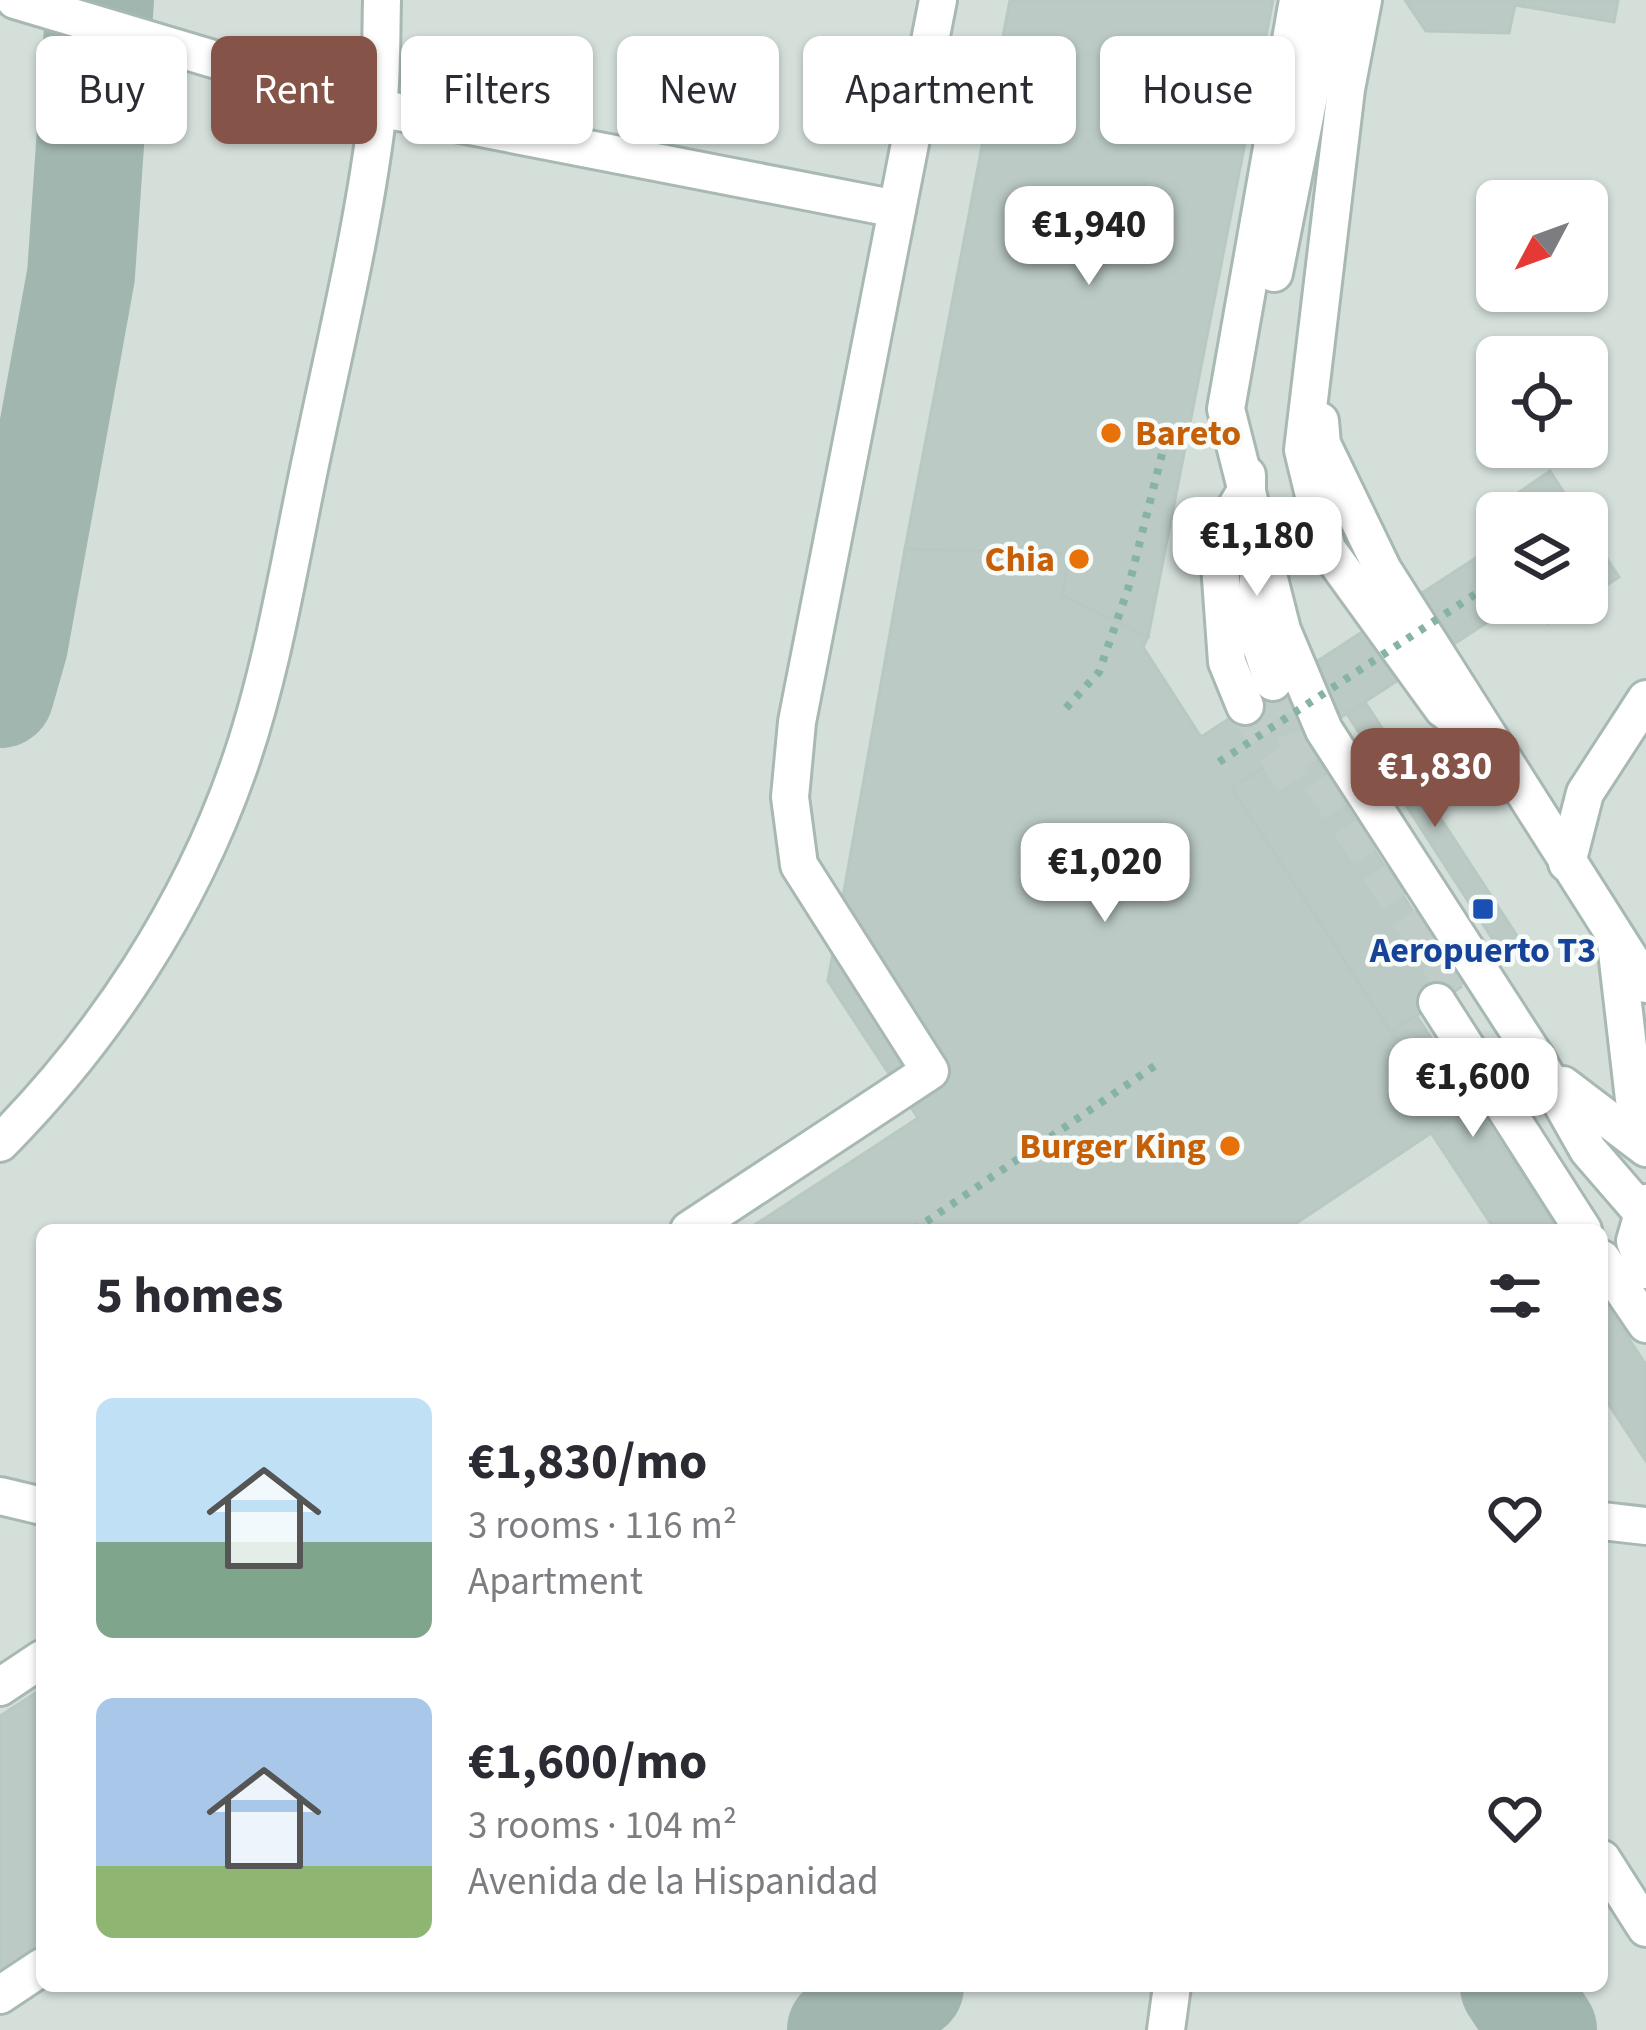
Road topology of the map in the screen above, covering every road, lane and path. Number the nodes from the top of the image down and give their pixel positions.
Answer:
1 (15, 0) edge
2 (382, 0) edge
3 (938, 0) edge
4 (1298, 0) edge
5 (1328, 0) edge
6 (1363, 0) edge
7 (378, 108) junction
8 (897, 209) junction
9 (1162, 450) dead end
10 (1247, 489) junction
11 (1263, 544) junction
12 (1476, 594) edge
13 (1646, 699) edge
14 (1066, 708) dead end
15 (1219, 762) dead end
16 (1567, 863) junction
17 (1616, 937) junction
18 (1646, 984) edge
19 (1447, 996) tunnel mouth
20 (1536, 1058) junction
21 (1156, 1065) dead end
22 (1646, 1128) edge
23 (0, 1144) edge
24 (1646, 1148) edge
25 (1645, 1211) edge
26 (698, 1224) edge
27 (923, 1224) edge
28 (1579, 1224) edge
29 (1608, 1268) edge
30 (1646, 1270) edge
31 (1646, 1324) edge
32 (0, 1496) edge
33 (36, 1505) edge
34 (1608, 1523) edge
35 (1646, 1526) edge
36 (36, 1663) edge
37 (0, 1687) edge
38 (1608, 1868) edge
39 (1646, 1928) edge
40 (36, 1971) edge
41 (1171, 1992) edge
42 (0, 1995) edge
43 (1166, 2030) edge

1 - 7 street
2 - 7 street
3 - 8 street
4 - 10 street
5 - 10 street
6 - 16 street
7 - 8 street
7 - 23 street
8 - 26 street
9 - 14 path
10 - 11 street
10 - 11 street
11 - 20 street
12 - 15 path, bridge
13 - 16 street
16 - 17 street
17 - 18 street
17 - 22 street
19 - 28 street
20 - 24 street
20 - 25 street
21 - 27 path
25 - 30 street
29 - 31 street
32 - 33 street
34 - 35 street
36 - 37 street
38 - 39 street
40 - 42 street
41 - 43 street

